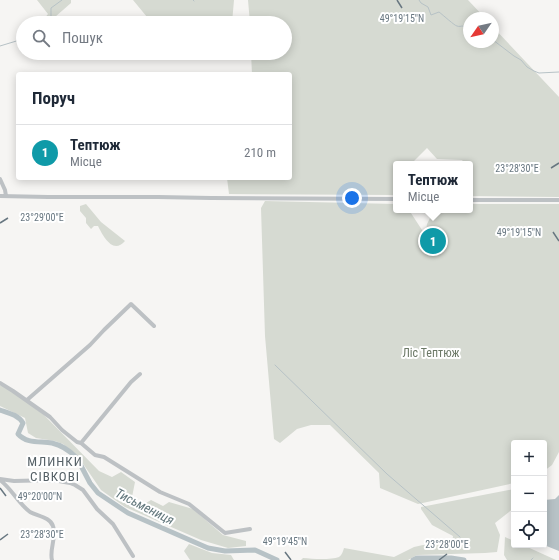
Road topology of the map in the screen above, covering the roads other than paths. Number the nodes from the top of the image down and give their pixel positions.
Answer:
1 (0, 179) edge
2 (0, 196) edge
3 (6, 196) junction
4 (393, 199) edge
5 (473, 200) edge
6 (559, 200) edge
7 (154, 326) dead end
8 (140, 374) dead end
9 (0, 383) edge
10 (27, 400) junction
11 (81, 443) junction
12 (0, 479) edge
13 (250, 529) dead end
14 (133, 556) dead end
15 (52, 560) edge

1 - 3 street
2 - 3 street
3 - 4 street
5 - 6 street
7 - 10 street
8 - 11 street
9 - 10 street
10 - 11 street
11 - 13 street
12 - 14 street
12 - 15 street

